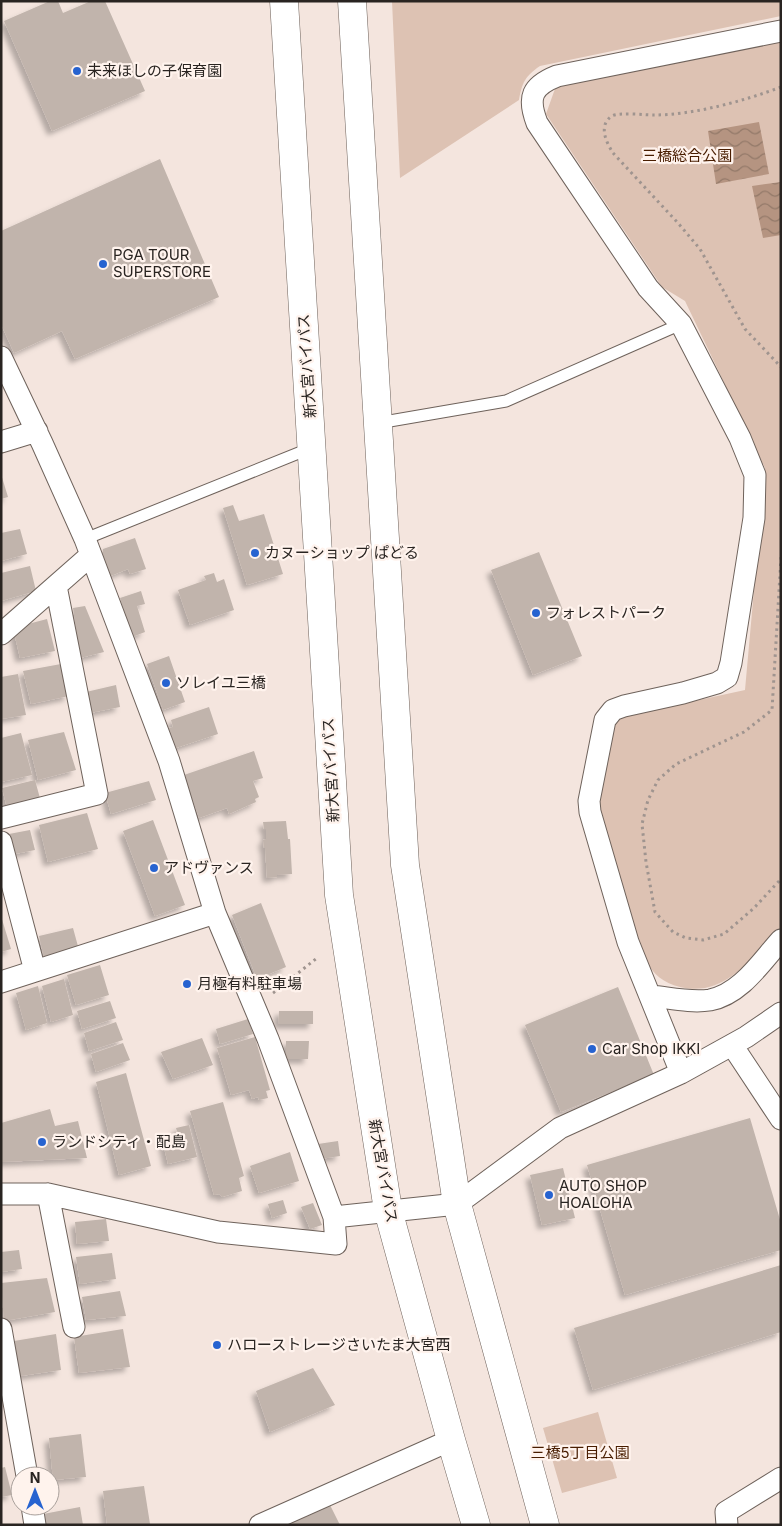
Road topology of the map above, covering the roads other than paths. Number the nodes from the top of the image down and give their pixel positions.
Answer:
1 (284, 1) edge
2 (352, 1) edge
3 (781, 31) edge
4 (681, 324) junction
5 (1, 357) edge
6 (378, 423) junction
7 (37, 431) junction
8 (1, 442) edge
9 (312, 447) junction
10 (88, 547) junction
11 (56, 586) junction
12 (1, 633) edge
13 (1, 818) edge
14 (1, 842) edge
15 (216, 913) junction
16 (781, 940) edge
17 (35, 971) junction
18 (1, 982) edge
19 (651, 996) junction
20 (781, 1012) edge
21 (732, 1044) junction
22 (681, 1073) junction
23 (781, 1119) edge
24 (1, 1194) edge
25 (48, 1194) junction
26 (457, 1204) junction
27 (388, 1210) junction
28 (334, 1217) junction
29 (74, 1327) dead end
30 (1, 1329) edge
31 (451, 1440) junction
32 (25, 1466) edge
33 (781, 1478) edge
34 (260, 1525) edge
35 (476, 1525) edge
36 (545, 1525) edge
37 (727, 1525) edge

1 - 9 highway, 新大宮バイパス
2 - 6 highway
3 - 4 street
4 - 6 lane
4 - 19 street
5 - 7 street
6 - 26 highway
7 - 8 street
7 - 10 street
9 - 10 lane
9 - 27 highway, 新大宮バイパス
10 - 11 street
10 - 15 street
11 - 12 street
11 - 13 street
14 - 17 street
15 - 17 street
15 - 28 street
16 - 19 street
17 - 18 street
19 - 22 street
20 - 21 street
21 - 22 street
21 - 23 street
22 - 26 street
24 - 25 street
25 - 28 street
25 - 29 street
26 - 27 street
26 - 36 highway
27 - 28 street
27 - 31 highway, 新大宮バイパス
30 - 32 street
31 - 34 street
31 - 35 highway, 新大宮バイパス
33 - 37 street

